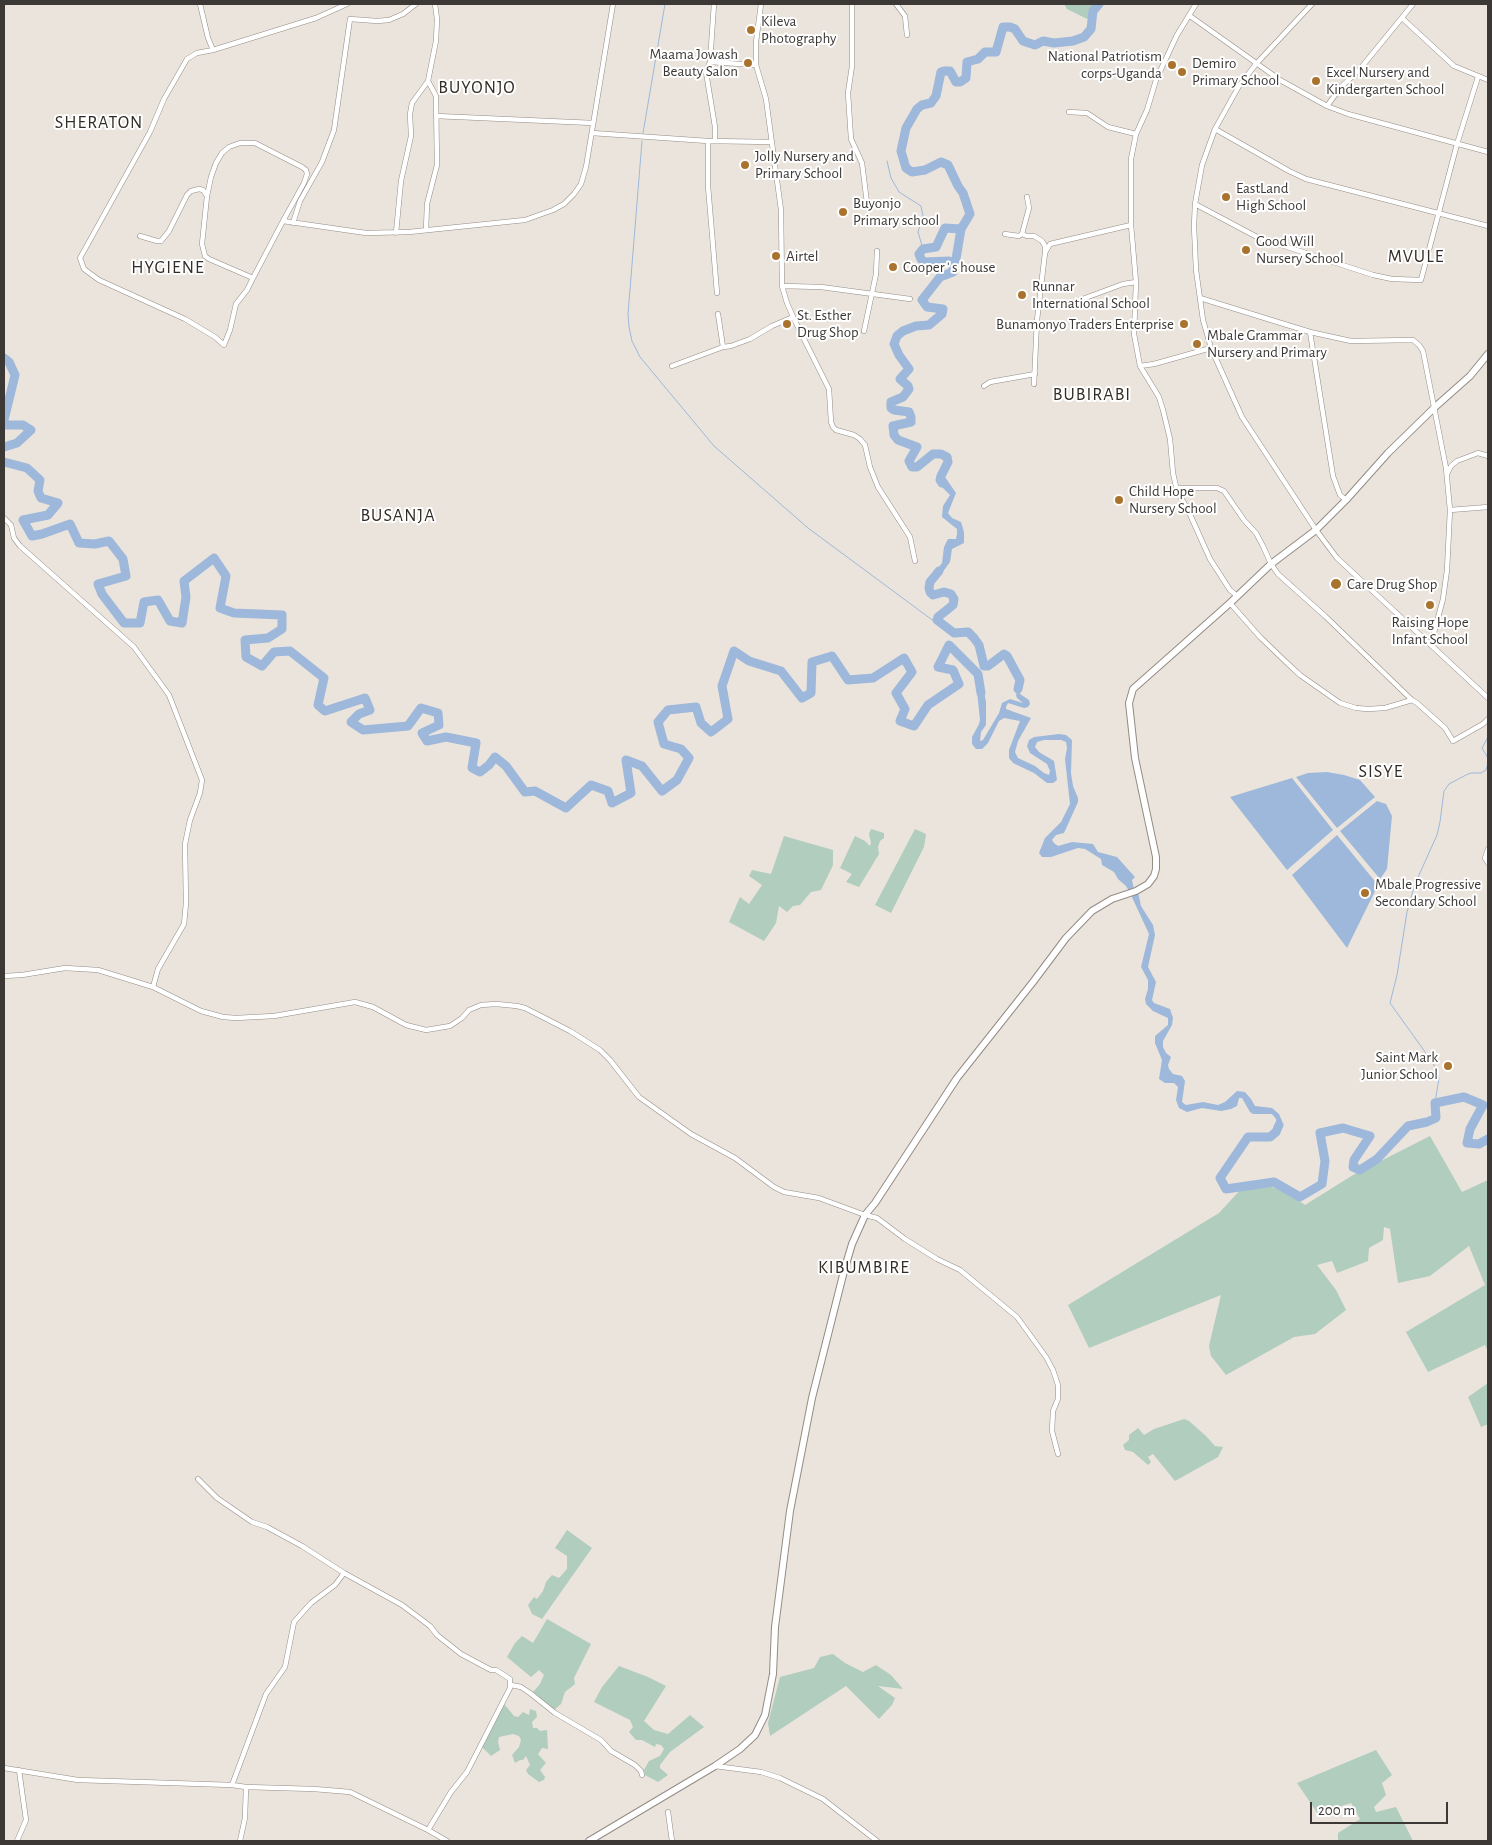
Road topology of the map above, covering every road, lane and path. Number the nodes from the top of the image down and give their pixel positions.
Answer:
1 (200, 4) edge
2 (347, 4) edge
3 (416, 4) edge
4 (435, 4) edge
5 (613, 4) edge
6 (714, 4) edge
7 (761, 4) edge
8 (852, 4) edge
9 (896, 4) edge
10 (1196, 4) edge
11 (1312, 4) edge
12 (1413, 4) edge
13 (1190, 16) junction
14 (1402, 18) junction
15 (907, 35) dead end
16 (213, 50) junction
17 (710, 62) junction
18 (1256, 64) junction
19 (756, 65) junction
20 (1478, 77) junction
21 (1488, 80) edge
22 (428, 81) junction
23 (1327, 106) junction
24 (1069, 112) dead end
25 (436, 116) junction
26 (593, 123) junction
27 (1215, 129) junction
28 (592, 133) junction
29 (1136, 134) junction
30 (715, 140) junction
31 (708, 141) junction
32 (772, 142) junction
33 (1457, 144) junction
34 (1488, 152) edge
35 (207, 196) junction
36 (1027, 197) dead end
37 (1195, 204) junction
38 (891, 206) dead end
39 (1439, 213) junction
40 (283, 221) junction
41 (293, 223) junction
42 (1130, 225) junction
43 (1488, 226) edge
44 (426, 230) junction
45 (396, 233) junction
46 (1006, 234) dead end
47 (1022, 234) junction
48 (140, 236) dead end
49 (877, 251) dead end
50 (1045, 253) junction
51 (253, 278) junction
52 (1136, 282) junction
53 (782, 286) junction
54 (717, 293) dead end
55 (872, 295) junction
56 (1200, 298) junction
57 (910, 299) dead end
58 (1068, 304) dead end
59 (718, 314) dead end
60 (793, 317) junction
61 (864, 331) dead end
62 (1310, 332) junction
63 (723, 347) junction
64 (1211, 348) junction
65 (1488, 354) edge
66 (672, 366) dead end
67 (1140, 366) junction
68 (1035, 374) junction
69 (1034, 384) dead end
70 (984, 386) dead end
71 (1435, 407) junction
72 (1488, 456) edge
73 (1446, 475) junction
74 (1176, 488) junction
75 (1346, 500) junction
76 (1488, 507) edge
77 (1450, 510) junction
78 (4, 518) edge
79 (1316, 530) junction
80 (915, 561) dead end
81 (1271, 564) junction
82 (1237, 596) junction
83 (1230, 603) junction
84 (1431, 644) junction
85 (1488, 698) edge
86 (1412, 700) junction
87 (1488, 719) edge
88 (1488, 849) edge
89 (1488, 863) edge
90 (4, 976) edge
91 (153, 987) junction
92 (865, 1215) junction
93 (1058, 1454) dead end
94 (198, 1479) dead end
95 (344, 1573) junction
96 (511, 1685) junction
97 (715, 1766) junction
98 (4, 1768) edge
99 (19, 1770) junction
100 (642, 1775) dead end
101 (232, 1785) junction
102 (246, 1787) junction
103 (668, 1812) dead end
104 (428, 1830) junction
105 (17, 1841) edge
106 (240, 1841) edge
107 (447, 1841) edge
108 (589, 1841) edge
109 (672, 1841) edge
110 (877, 1841) edge

1 - 16 street
2 - 16 street
3 - 41 street
4 - 22 street
5 - 26 street
6 - 17 street
7 - 19 street
8 - 38 street
9 - 15 street
10 - 13 street
11 - 18 street
12 - 14 street
13 - 18 street
13 - 29 street
14 - 20 street
14 - 23 street
16 - 51 street
17 - 19 street
17 - 30 street
18 - 23 street
18 - 27 street
19 - 32 street
20 - 21 street
20 - 33 street
22 - 25 street
22 - 45 street
23 - 33 street
24 - 29 street
25 - 26 street
25 - 44 street
26 - 28 street
27 - 37 street
27 - 39 street
28 - 31 street
28 - 44 street
29 - 42 street
30 - 31 street
30 - 32 street
31 - 54 street
32 - 53 street
33 - 34 street
33 - 39 street
35 - 40 street
35 - 48 street
35 - 51 street
36 - 47 street
37 - 39 street
37 - 56 street
39 - 43 street
40 - 41 street
40 - 51 street
41 - 45 street
42 - 50 street
42 - 52 street
44 - 45 street
46 - 47 street
47 - 50 street
49 - 55 street
50 - 68 street
52 - 58 street
52 - 67 street
53 - 55 street
53 - 60 street
55 - 57 street
55 - 61 street
56 - 62 street
56 - 64 street
59 - 63 street
60 - 63 street
60 - 80 street
62 - 71 street
62 - 75 street
63 - 66 street
64 - 67 street
64 - 79 street
65 - 71 street
67 - 74 street
68 - 69 street
68 - 70 street
71 - 73 street
71 - 75 street
72 - 73 street
73 - 77 street
74 - 81 street
74 - 82 street
75 - 79 street
76 - 77 street
77 - 84 street
78 - 91 street
79 - 81 street
79 - 84 street
81 - 82 street
81 - 86 street
82 - 83 street
83 - 86 street
83 - 92 street
84 - 85 street
86 - 87 street
88 - 89 street
90 - 91 street
91 - 92 street
92 - 93 street
92 - 97 street
94 - 95 street
95 - 96 street
95 - 101 street
96 - 100 street
96 - 104 street
97 - 108 street
97 - 110 street
98 - 99 street
99 - 101 street
99 - 105 street
101 - 102 street
102 - 104 street
102 - 106 street
103 - 109 street
104 - 107 street

